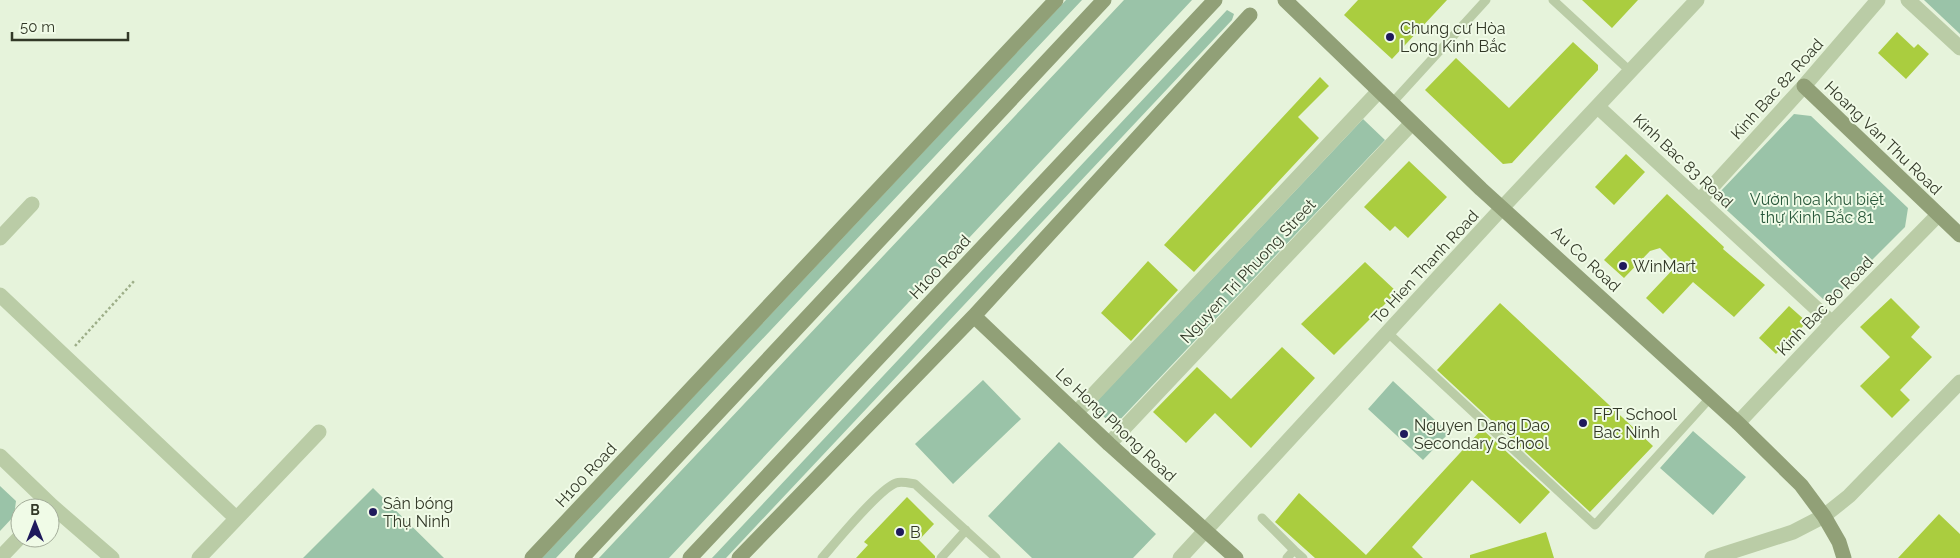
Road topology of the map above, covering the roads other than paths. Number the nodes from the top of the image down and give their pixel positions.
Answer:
1 (1056, 0) edge
2 (1104, 0) edge
3 (1215, 0) edge
4 (1285, 0) edge
5 (1486, 0) edge
6 (1553, 0) edge
7 (1697, 0) edge
8 (1878, 0) edge
9 (1908, 0) edge
10 (1250, 15) dead end
11 (1960, 48) edge
12 (1630, 71) junction
13 (1804, 86) junction
14 (1378, 91) junction
15 (1392, 103) junction
16 (1598, 107) junction
17 (1412, 123) junction
18 (1700, 200) junction
19 (32, 204) dead end
20 (1502, 208) junction
21 (1938, 215) junction
22 (1960, 235) edge
23 (0, 238) edge
24 (0, 295) edge
25 (974, 316) junction
26 (1832, 323) junction
27 (1388, 333) junction
28 (1960, 382) edge
29 (1710, 398) junction
30 (1076, 412) junction
31 (1738, 423) junction
32 (319, 432) dead end
33 (1109, 444) junction
34 (0, 456) edge
35 (42, 498) edge
36 (60, 514) edge
37 (1824, 516) junction
38 (236, 518) junction
39 (1262, 518) dead end
40 (966, 530) junction
41 (1205, 531) junction
42 (10, 548) edge
43 (1294, 550) junction
44 (0, 558) edge
45 (112, 558) edge
46 (199, 558) edge
47 (532, 558) edge
48 (582, 558) edge
49 (690, 558) edge
50 (739, 558) edge
51 (822, 558) edge
52 (941, 558) edge
53 (996, 558) edge
54 (1180, 558) edge
55 (1236, 558) edge
56 (1287, 558) edge
57 (1303, 558) edge
58 (1712, 558) edge
59 (1844, 558) edge

1 - 47 main road, H100 Road
2 - 48 main road
3 - 49 main road, H100 Road
4 - 14 main road, Au Co Road
5 - 15 lane
6 - 12 lane
7 - 12 street, To Hien Thanh Road
8 - 13 street, Kinh Bac 82 Road
9 - 11 street
10 - 25 main road
12 - 16 street, To Hien Thanh Road
13 - 18 street, Kinh Bac 82 Road
13 - 21 main road, Hoang Van Thu Road
14 - 15 main road, Au Co Road
14 - 30 street, Nguyen Tri Phuong Street
15 - 17 main road, Au Co Road
16 - 18 street, Kinh Bac 83 Road
16 - 20 street, To Hien Thanh Road
17 - 20 main road, Au Co Road
17 - 33 street, Nguyen Tri Phuong Street
18 - 26 street, Kinh Bac 83 Road
19 - 23 street
20 - 27 street, To Hien Thanh Road
20 - 29 main road, Au Co Road
21 - 22 main road, Hoang Van Thu Road
21 - 26 street, Kinh Bac 80 Road
24 - 38 street
25 - 30 main road, Le Hong Phong Road
25 - 50 main road
26 - 31 street, Kinh Bac 80 Road
27 - 29 lane
27 - 41 street, To Hien Thanh Road
28 - 37 street
29 - 31 main road, Au Co Road
30 - 33 main road, Le Hong Phong Road
31 - 37 main road, Au Co Road
32 - 38 street
33 - 41 main road, Le Hong Phong Road
34 - 35 street
36 - 45 street
37 - 58 street
37 - 59 main road, Au Co Road
38 - 46 street
39 - 43 lane
40 - 51 lane
40 - 52 lane
40 - 53 lane
41 - 54 street, To Hien Thanh Road
41 - 55 main road, Le Hong Phong Road
42 - 44 street
43 - 56 lane
43 - 57 lane

